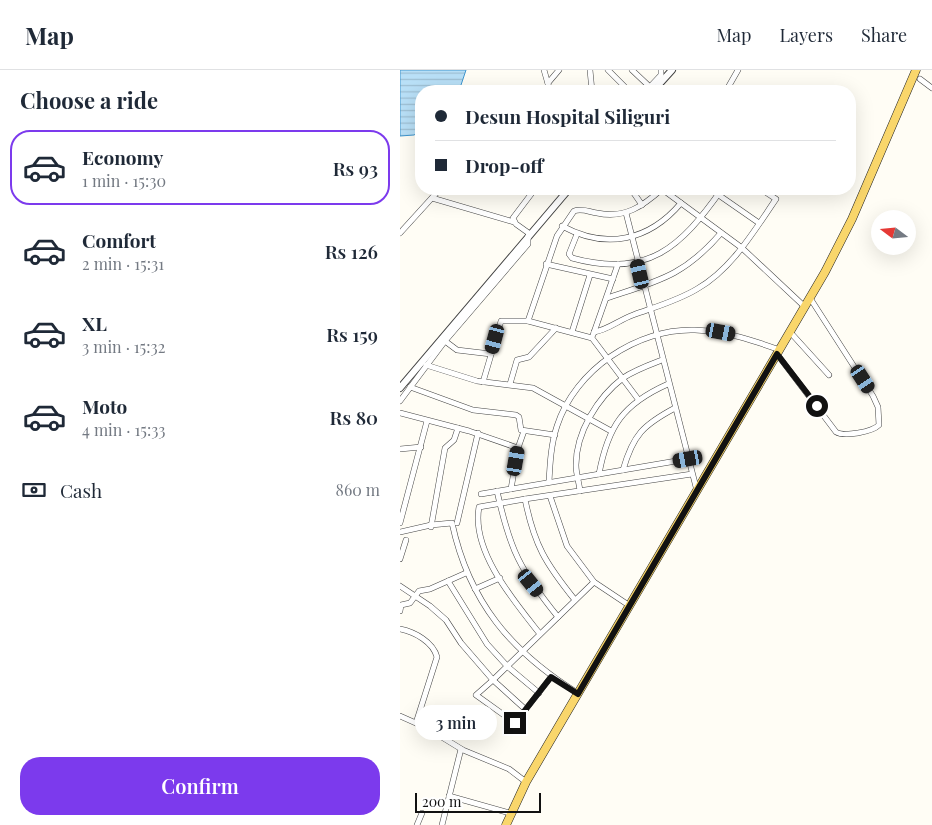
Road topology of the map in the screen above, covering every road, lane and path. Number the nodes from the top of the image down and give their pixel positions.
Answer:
1 (544, 70) edge
2 (559, 70) edge
3 (590, 70) edge
4 (608, 70) edge
5 (632, 70) edge
6 (661, 70) edge
7 (671, 70) edge
8 (738, 70) edge
9 (916, 70) edge
10 (920, 80) dead end
11 (548, 82) junction
12 (549, 85) edge
13 (591, 85) edge
14 (623, 85) edge
15 (645, 85) edge
16 (653, 85) edge
17 (654, 85) edge
18 (729, 85) edge
19 (932, 88) edge
20 (435, 195) edge
21 (531, 195) edge
22 (564, 195) edge
23 (635, 195) edge
24 (654, 195) edge
25 (670, 195) edge
26 (717, 195) edge
27 (719, 195) edge
28 (769, 195) edge
29 (432, 198) junction
30 (681, 203) junction
31 (642, 205) junction
32 (626, 213) junction
33 (701, 218) junction
34 (514, 222) junction
35 (759, 223) junction
36 (562, 226) junction
37 (400, 233) edge
38 (721, 233) junction
39 (576, 234) junction
40 (529, 235) junction
41 (631, 237) junction
42 (742, 248) junction
43 (637, 262) junction
44 (546, 264) junction
45 (618, 264) junction
46 (590, 275) junction
47 (613, 280) junction
48 (643, 286) junction
49 (607, 298) junction
50 (810, 298) junction
51 (805, 307) junction
52 (649, 310) junction
53 (528, 321) junction
54 (556, 328) junction
55 (572, 332) junction
56 (790, 332) junction
57 (656, 334) junction
58 (593, 335) junction
59 (445, 341) junction
60 (779, 352) junction
61 (491, 354) junction
62 (609, 358) junction
63 (662, 360) junction
64 (426, 365) junction
65 (829, 375) dead end
66 (624, 378) junction
67 (483, 382) junction
68 (510, 384) junction
69 (668, 384) junction
70 (410, 387) junction
71 (400, 388) edge
72 (638, 399) junction
73 (400, 401) edge
74 (566, 406) junction
75 (674, 408) junction
76 (400, 413) edge
77 (589, 419) junction
78 (427, 421) junction
79 (458, 428) junction
80 (524, 431) junction
81 (611, 431) junction
82 (478, 433) junction
83 (555, 435) junction
84 (421, 446) junction
85 (518, 448) junction
86 (400, 449) edge
87 (688, 459) junction
88 (623, 470) junction
89 (599, 474) junction
90 (692, 474) junction
91 (577, 478) junction
92 (549, 482) junction
93 (510, 489) junction
94 (498, 491) junction
95 (580, 492) junction
96 (697, 492) junction
97 (480, 494) dead end
98 (550, 496) junction
99 (525, 499) junction
100 (500, 502) junction
101 (400, 523) edge
102 (457, 524) dead end
103 (431, 526) junction
104 (400, 532) edge
105 (406, 540) dead end
106 (400, 559) edge
107 (466, 573) junction
108 (500, 578) junction
109 (448, 581) junction
110 (594, 582) junction
111 (400, 586) edge
112 (475, 588) junction
113 (415, 596) junction
114 (575, 600) junction
115 (630, 606) junction
116 (400, 610) edge
117 (558, 617) junction
118 (400, 629) edge
119 (540, 634) junction
120 (522, 652) junction
121 (508, 667) junction
122 (551, 677) junction
123 (494, 680) junction
124 (539, 693) junction
125 (578, 694) junction
126 (525, 709) junction
127 (400, 716) edge
128 (416, 723) junction
129 (515, 723) junction
130 (508, 732) dead end
131 (461, 749) junction
132 (526, 782) junction
133 (449, 796) junction
134 (422, 813) dead end
135 (510, 813) junction
136 (417, 825) edge
137 (442, 825) edge
138 (506, 825) edge

1 - 11 street
2 - 11 street
3 - 13 street
4 - 14 street
5 - 15 street
6 - 16 street
7 - 17 street
8 - 18 street
9 - 50 main road
10 - 19 street
11 - 12 street
20 - 29 street
21 - 34 street
22 - 40 street
23 - 31 street
24 - 31 street
25 - 30 street
26 - 33 street
27 - 35 street
28 - 35 street
29 - 34 street
29 - 37 street
30 - 33 street
30 - 41 street
31 - 32 street
32 - 36 street
32 - 41 street
33 - 38 street
33 - 43 street
34 - 40 street
35 - 42 street
36 - 39 street
36 - 44 street
38 - 42 street
38 - 48 street
39 - 41 street
39 - 45 street
40 - 59 street
40 - 71 street
41 - 43 street
42 - 51 street
42 - 52 street
43 - 45 street
43 - 48 street
44 - 46 street
44 - 53 street
45 - 47 street
46 - 47 street
46 - 55 street
47 - 49 street
48 - 49 street
48 - 52 street
49 - 58 street
50 - 51 main road
50 - 60 street
51 - 56 main road
52 - 57 street
52 - 58 street
53 - 54 street
53 - 61 street
54 - 55 street
54 - 68 street
55 - 58 street
56 - 60 main road
56 - 65 street
57 - 60 street
57 - 62 street
57 - 63 street
58 - 62 street
59 - 61 street
59 - 64 street
60 - 96 main road
61 - 67 street
62 - 66 street
62 - 74 street
63 - 66 street
63 - 69 street
64 - 67 street
64 - 70 street
66 - 72 street
66 - 77 street
67 - 68 street
68 - 74 street
69 - 72 street
69 - 75 street
70 - 73 street
70 - 80 street
72 - 81 street
74 - 77 street
74 - 83 street
75 - 87 street
75 - 88 street
76 - 78 street
77 - 81 street
77 - 91 street
78 - 79 street
78 - 84 street
79 - 82 street
79 - 103 street
80 - 83 street
80 - 85 street
81 - 89 street
82 - 85 street
82 - 102 street
83 - 92 street
84 - 86 street
84 - 101 street
85 - 93 street
87 - 88 street
87 - 90 street
88 - 89 street
89 - 91 street
90 - 95 street
90 - 96 street
91 - 92 street
91 - 95 street
92 - 93 street
93 - 94 street
94 - 97 street
94 - 100 street
95 - 98 street
96 - 115 main road
98 - 99 street
98 - 110 street
99 - 100 street
99 - 114 street
100 - 108 street
100 - 117 street
103 - 104 street
103 - 107 street
105 - 106 street
107 - 109 street
107 - 112 street
108 - 112 street
108 - 119 street
109 - 113 street
109 - 121 street
110 - 114 street
110 - 115 street
111 - 113 street
112 - 120 street
113 - 116 street
113 - 123 street
114 - 117 street
115 - 125 main road
117 - 119 street
118 - 128 street
119 - 120 street
120 - 121 street
120 - 122 street
121 - 123 street
121 - 124 street
122 - 124 street
122 - 125 street
123 - 126 street
123 - 129 street
124 - 126 street
125 - 132 main road
126 - 129 street
127 - 128 street
128 - 131 street
129 - 130 street
131 - 132 street
131 - 133 street
132 - 135 main road
133 - 135 street
133 - 137 street
134 - 136 street
135 - 138 main road

